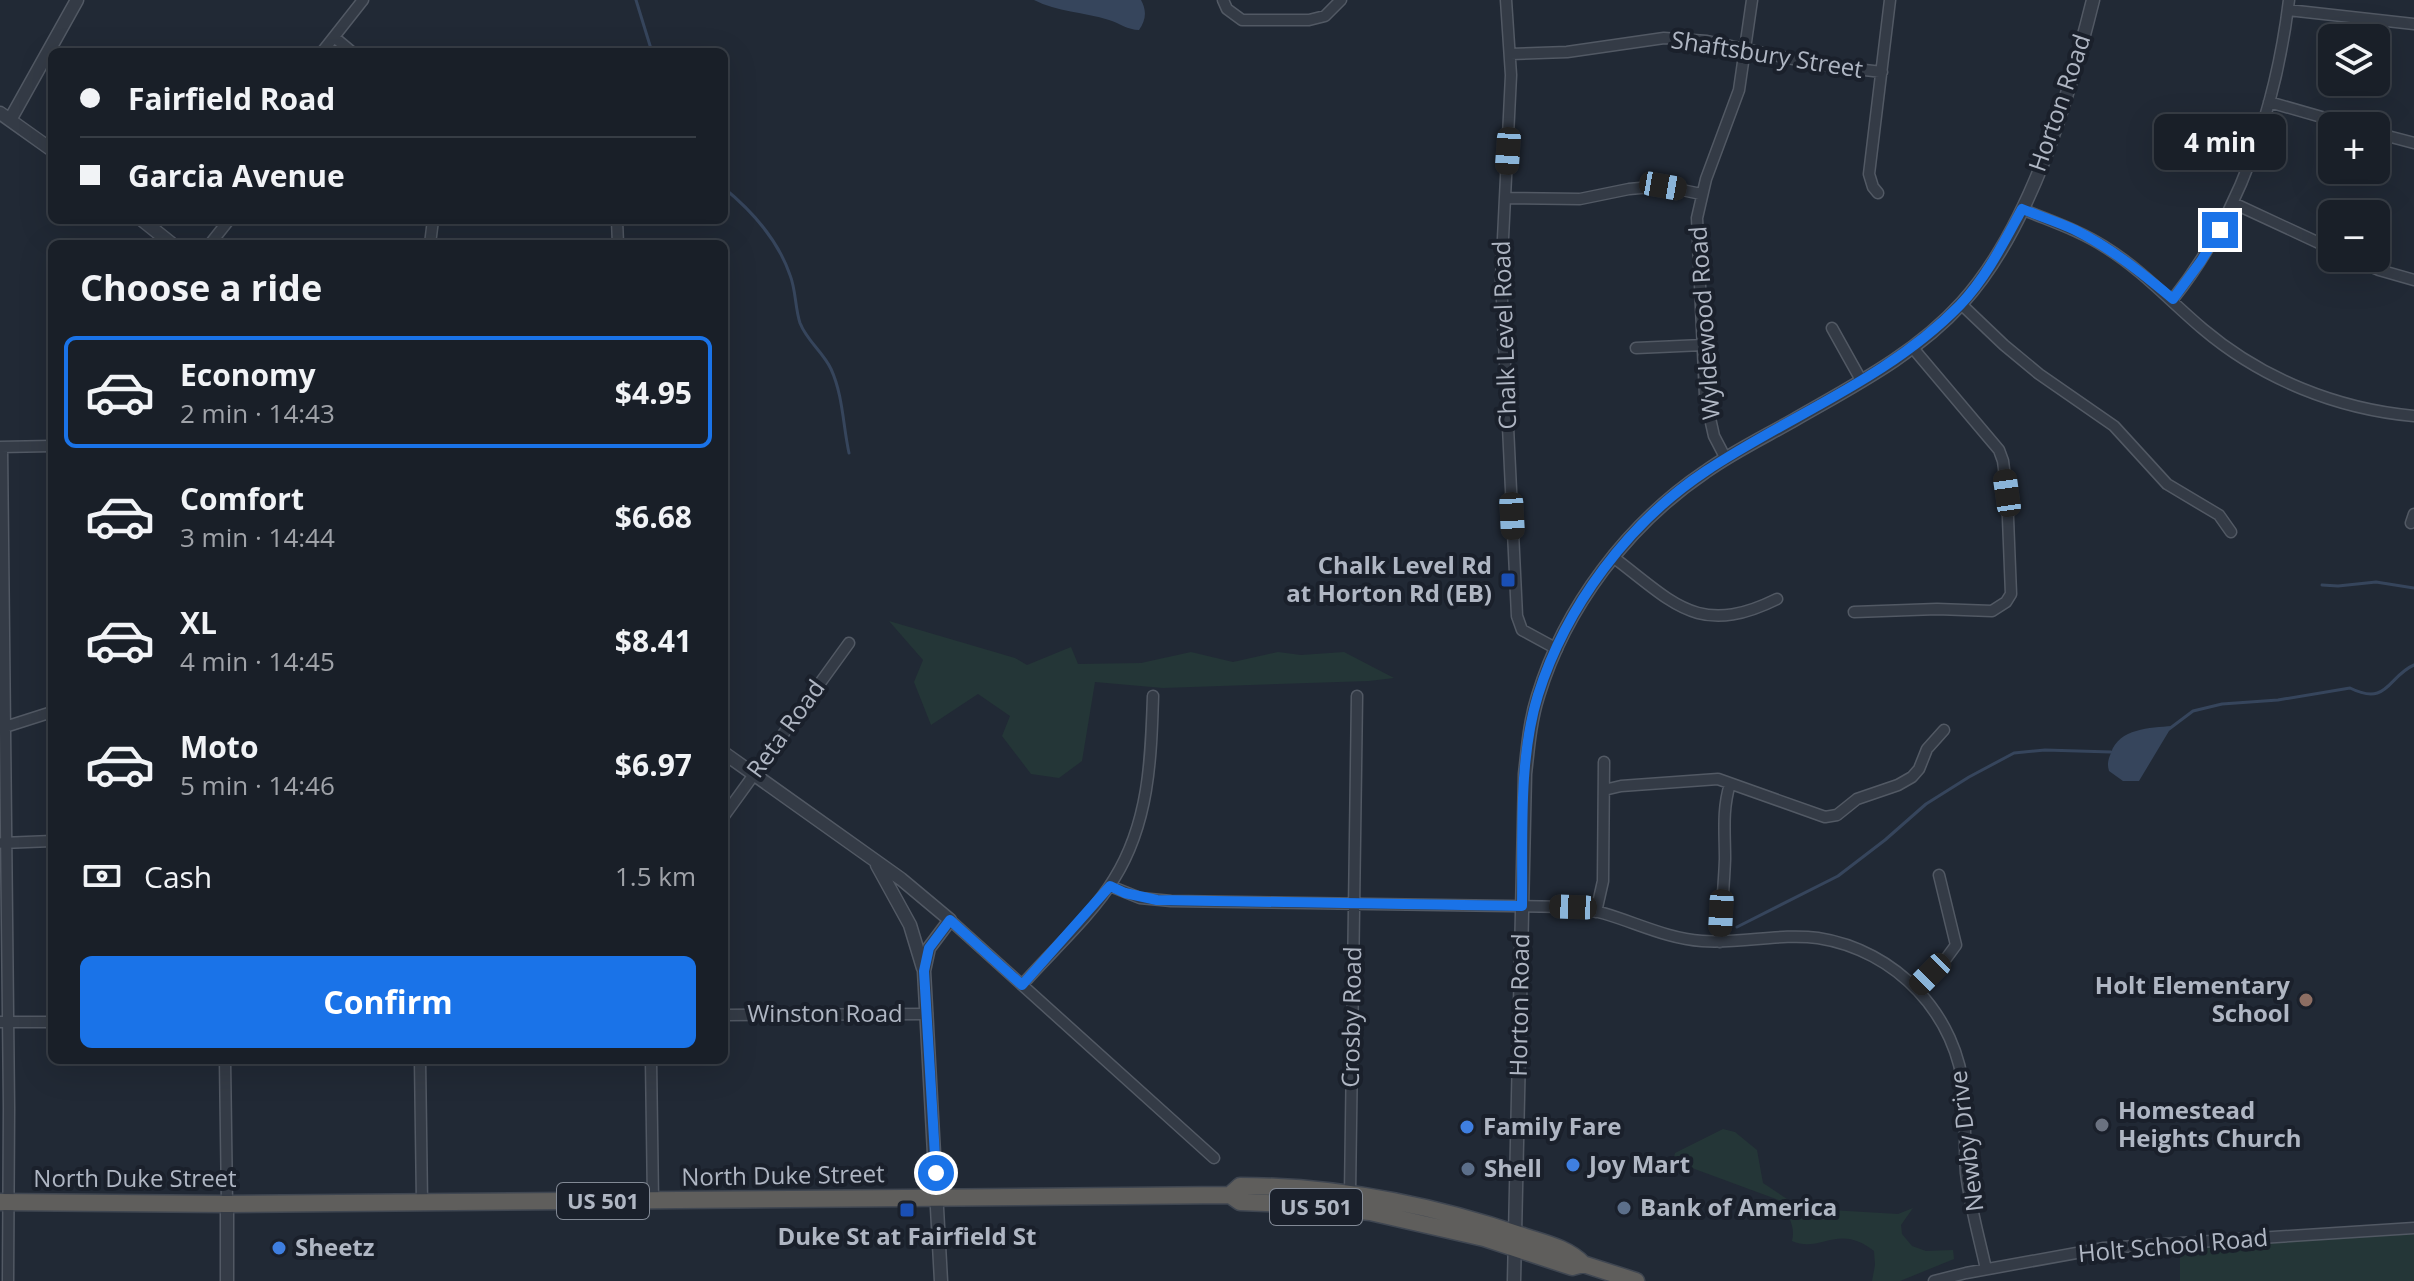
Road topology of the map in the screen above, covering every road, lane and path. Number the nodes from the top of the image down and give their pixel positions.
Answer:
1 (77, 0) edge
2 (363, 0) edge
3 (1223, 0) edge
4 (1341, 0) edge
5 (1506, 0) edge
6 (1752, 0) edge
7 (1890, 0) edge
8 (2093, 0) edge
9 (2289, 5) edge
10 (2414, 24) edge
11 (334, 37) junction
12 (325, 48) edge
13 (347, 48) edge
14 (1746, 49) junction
15 (1510, 54) junction
16 (1882, 72) junction
17 (2269, 102) junction
18 (5, 116) edge
19 (2318, 116) edge
20 (2390, 137) edge
21 (2414, 143) edge
22 (48, 147) edge
23 (1878, 193) dead end
24 (1701, 194) junction
25 (1505, 198) junction
26 (2233, 203) junction
27 (2022, 209) junction
28 (147, 224) edge
29 (226, 224) edge
30 (167, 240) edge
31 (213, 240) edge
32 (2318, 242) edge
33 (2386, 272) edge
34 (2414, 280) edge
35 (2173, 299) junction
36 (1961, 304) junction
37 (1832, 328) dead end
38 (1703, 345) junction
39 (1912, 347) junction
40 (1636, 348) dead end
41 (1861, 380) junction
42 (2414, 416) edge
43 (48, 446) edge
44 (1, 447) edge
45 (1726, 459) junction
46 (2231, 532) dead end
47 (1613, 557) junction
48 (1777, 599) dead end
49 (1854, 612) dead end
50 (849, 643) dead end
51 (1557, 649) junction
52 (1153, 696) dead end
53 (1357, 696) dead end
54 (48, 713) edge
55 (5, 727) junction
56 (1944, 730) dead end
57 (728, 756) edge
58 (1604, 762) dead end
59 (754, 774) junction
60 (1730, 784) junction
61 (1604, 790) junction
62 (728, 810) edge
63 (48, 841) edge
64 (3, 843) edge
65 (873, 858) junction
66 (1939, 875) dead end
67 (1110, 886) junction
68 (1354, 904) junction
69 (1522, 906) junction
70 (1596, 912) junction
71 (950, 920) junction
72 (1720, 942) junction
73 (924, 971) junction
74 (1022, 985) junction
75 (1916, 988) junction
76 (927, 1014) junction
77 (728, 1015) edge
78 (4, 1022) edge
79 (48, 1022) edge
80 (225, 1064) edge
81 (420, 1064) edge
82 (651, 1064) edge
83 (1214, 1158) dead end
84 (1350, 1194) junction
85 (1230, 1195) junction
86 (938, 1198) junction
87 (653, 1201) junction
88 (4, 1202) edge
89 (422, 1203) junction
90 (227, 1204) junction
91 (2414, 1228) edge
92 (1516, 1240) junction
93 (1986, 1269) junction
94 (8, 1281) edge
95 (227, 1281) edge
96 (941, 1281) edge
97 (1514, 1281) edge
98 (1636, 1281) edge
99 (1934, 1281) edge

1 - 18 street
2 - 11 street
3 - 4 street
5 - 15 street, Chalk Level Road
6 - 14 street, Wyldewood Road
7 - 16 street
8 - 27 street, Horton Road
9 - 10 street
9 - 17 street
11 - 12 street
11 - 13 street
14 - 15 street, Shaftsbury Street
14 - 16 street, Shaftsbury Street
14 - 24 street, Wyldewood Road
15 - 25 street, Chalk Level Road
16 - 23 street
17 - 19 street
17 - 26 street
18 - 22 street
20 - 21 street
24 - 25 street
24 - 38 street, Wyldewood Road
25 - 51 street, Chalk Level Road
26 - 32 street
26 - 35 street
27 - 35 street
27 - 36 street, Horton Road
28 - 30 street
29 - 31 street
33 - 34 street
35 - 42 street
36 - 39 street, Horton Road
36 - 46 street
37 - 41 street
38 - 40 street
38 - 45 street, Wyldewood Road
39 - 41 street, Horton Road
39 - 49 street
41 - 45 street, Horton Road
43 - 44 street
44 - 55 street
45 - 47 street, Horton Road
47 - 48 street
47 - 51 street, Horton Road
50 - 59 street, Reta Road
51 - 69 street, Horton Road
52 - 67 street
53 - 68 street, Crosby Road
54 - 55 street
55 - 64 street
56 - 60 street
57 - 59 street
58 - 61 street
59 - 62 street, Reta Road
59 - 65 street
60 - 61 street
60 - 72 street
61 - 70 street
63 - 64 street
64 - 78 street
65 - 71 street
65 - 73 street
66 - 75 street
67 - 68 street, Newby Drive
67 - 74 street
68 - 69 street, Newby Drive
68 - 84 street, Crosby Road
69 - 70 street, Newby Drive
69 - 92 street, Horton Road
70 - 72 street, Newby Drive
71 - 73 street
71 - 74 street
72 - 75 street, Newby Drive
73 - 76 street
74 - 83 street
75 - 93 street, Newby Drive
76 - 77 street, Winston Road
76 - 86 street
78 - 79 street
78 - 88 street
80 - 90 street
81 - 89 street
82 - 87 street
84 - 85 highway, North Duke Street / US 501
84 - 92 highway, North Duke Street / US 501
85 - 86 highway, North Duke Street / US 501
85 - 92 highway, North Duke Street / US 501
86 - 87 highway, North Duke Street / US 501
86 - 96 street
87 - 89 highway, North Duke Street / US 501
88 - 90 highway, North Duke Street / US 501
88 - 94 street
89 - 90 highway, North Duke Street / US 501
90 - 95 street
91 - 93 street, Holt School Road
92 - 97 street, Horton Road
92 - 98 highway, North Duke Street / US 501
93 - 99 street, Holt School Road

